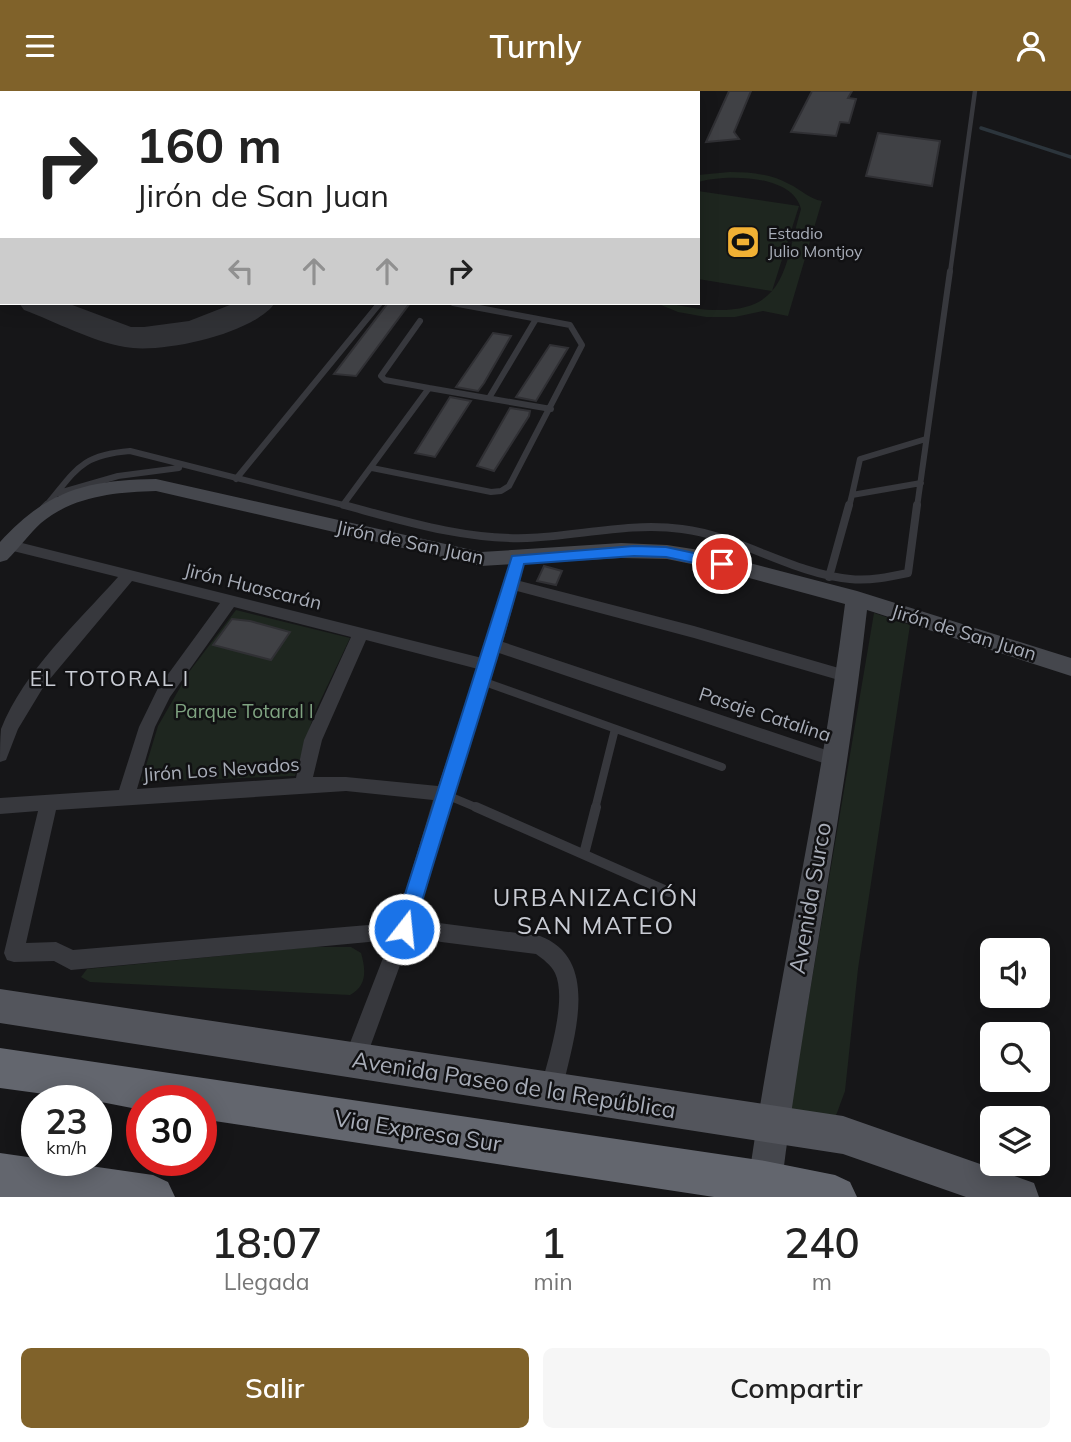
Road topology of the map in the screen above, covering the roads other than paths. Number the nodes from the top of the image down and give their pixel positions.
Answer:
1 (975, 91) edge
2 (378, 305) edge
3 (463, 305) edge
4 (536, 319) junction
5 (420, 321) dead end
6 (429, 388) junction
7 (489, 398) junction
8 (551, 409) junction
9 (926, 439) junction
10 (186, 467) junction
11 (372, 468) junction
12 (236, 479) junction
13 (920, 483) junction
14 (56, 494) junction
15 (852, 495) junction
16 (343, 505) junction
17 (37, 516) junction
18 (5, 550) edge
19 (518, 560) junction
20 (130, 574) junction
21 (829, 577) junction
22 (511, 585) junction
23 (858, 599) junction
24 (231, 600) junction
25 (361, 633) junction
26 (494, 645) junction
27 (1071, 667) edge
28 (484, 673) junction
29 (849, 677) junction
30 (615, 729) junction
31 (0, 755) edge
32 (835, 760) junction
33 (722, 767) dead end
34 (303, 785) junction
35 (444, 794) junction
36 (126, 796) junction
37 (49, 803) junction
38 (0, 806) edge
39 (584, 854) junction
40 (669, 892) dead end
41 (404, 929) junction
42 (0, 1006) edge
43 (354, 1061) junction
44 (0, 1068) edge
45 (551, 1091) junction
46 (772, 1124) junction
47 (0, 1174) edge
48 (764, 1190) edge
49 (153, 1197) edge
50 (835, 1197) edge
51 (1020, 1197) edge

1 - 9 lane
2 - 12 lane
3 - 4 lane
4 - 7 lane
4 - 8 lane
5 - 6 lane
6 - 7 lane
6 - 11 lane
7 - 8 lane
8 - 11 lane
9 - 13 lane
9 - 15 lane
10 - 12 lane
10 - 14 lane
10 - 14 lane
11 - 16 lane
12 - 16 lane
13 - 15 lane
13 - 21 lane
14 - 17 lane
15 - 21 lane
16 - 21 lane
17 - 18 street, Jirón de San Juan
17 - 19 street, Jirón de San Juan
18 - 20 street, Jirón Huascarán
19 - 22 street
19 - 23 street, Jirón de San Juan
20 - 24 street, Jirón Huascarán
20 - 31 street
22 - 26 street
22 - 29 street
23 - 27 street, Jirón de San Juan
23 - 29 street, Avenida Surco
24 - 25 street, Jirón Huascarán
24 - 36 street
25 - 28 street, Jirón Huascarán
25 - 34 street
26 - 28 street
26 - 32 street, Pasaje Catalina
28 - 30 lane
28 - 35 street
29 - 32 street, Avenida Surco
30 - 33 lane
30 - 39 lane
32 - 46 street, Avenida Surco
34 - 35 street, Jirón Los Nevados
34 - 36 street, Jirón Los Nevados
35 - 39 lane
35 - 41 street
36 - 37 street, Jirón Los Nevados
37 - 38 street, Jirón Los Nevados
37 - 41 street
39 - 40 lane
41 - 43 street
41 - 45 street
42 - 43 main road, Avenida Paseo de la República
43 - 45 main road, Avenida Paseo de la República
44 - 48 highway, Via Expresa Sur
45 - 46 main road, Avenida Paseo de la República
46 - 48 street, Avenida Surco
46 - 51 main road, Avenida Paseo de la República
47 - 49 highway
48 - 50 highway, Via Expresa Sur

